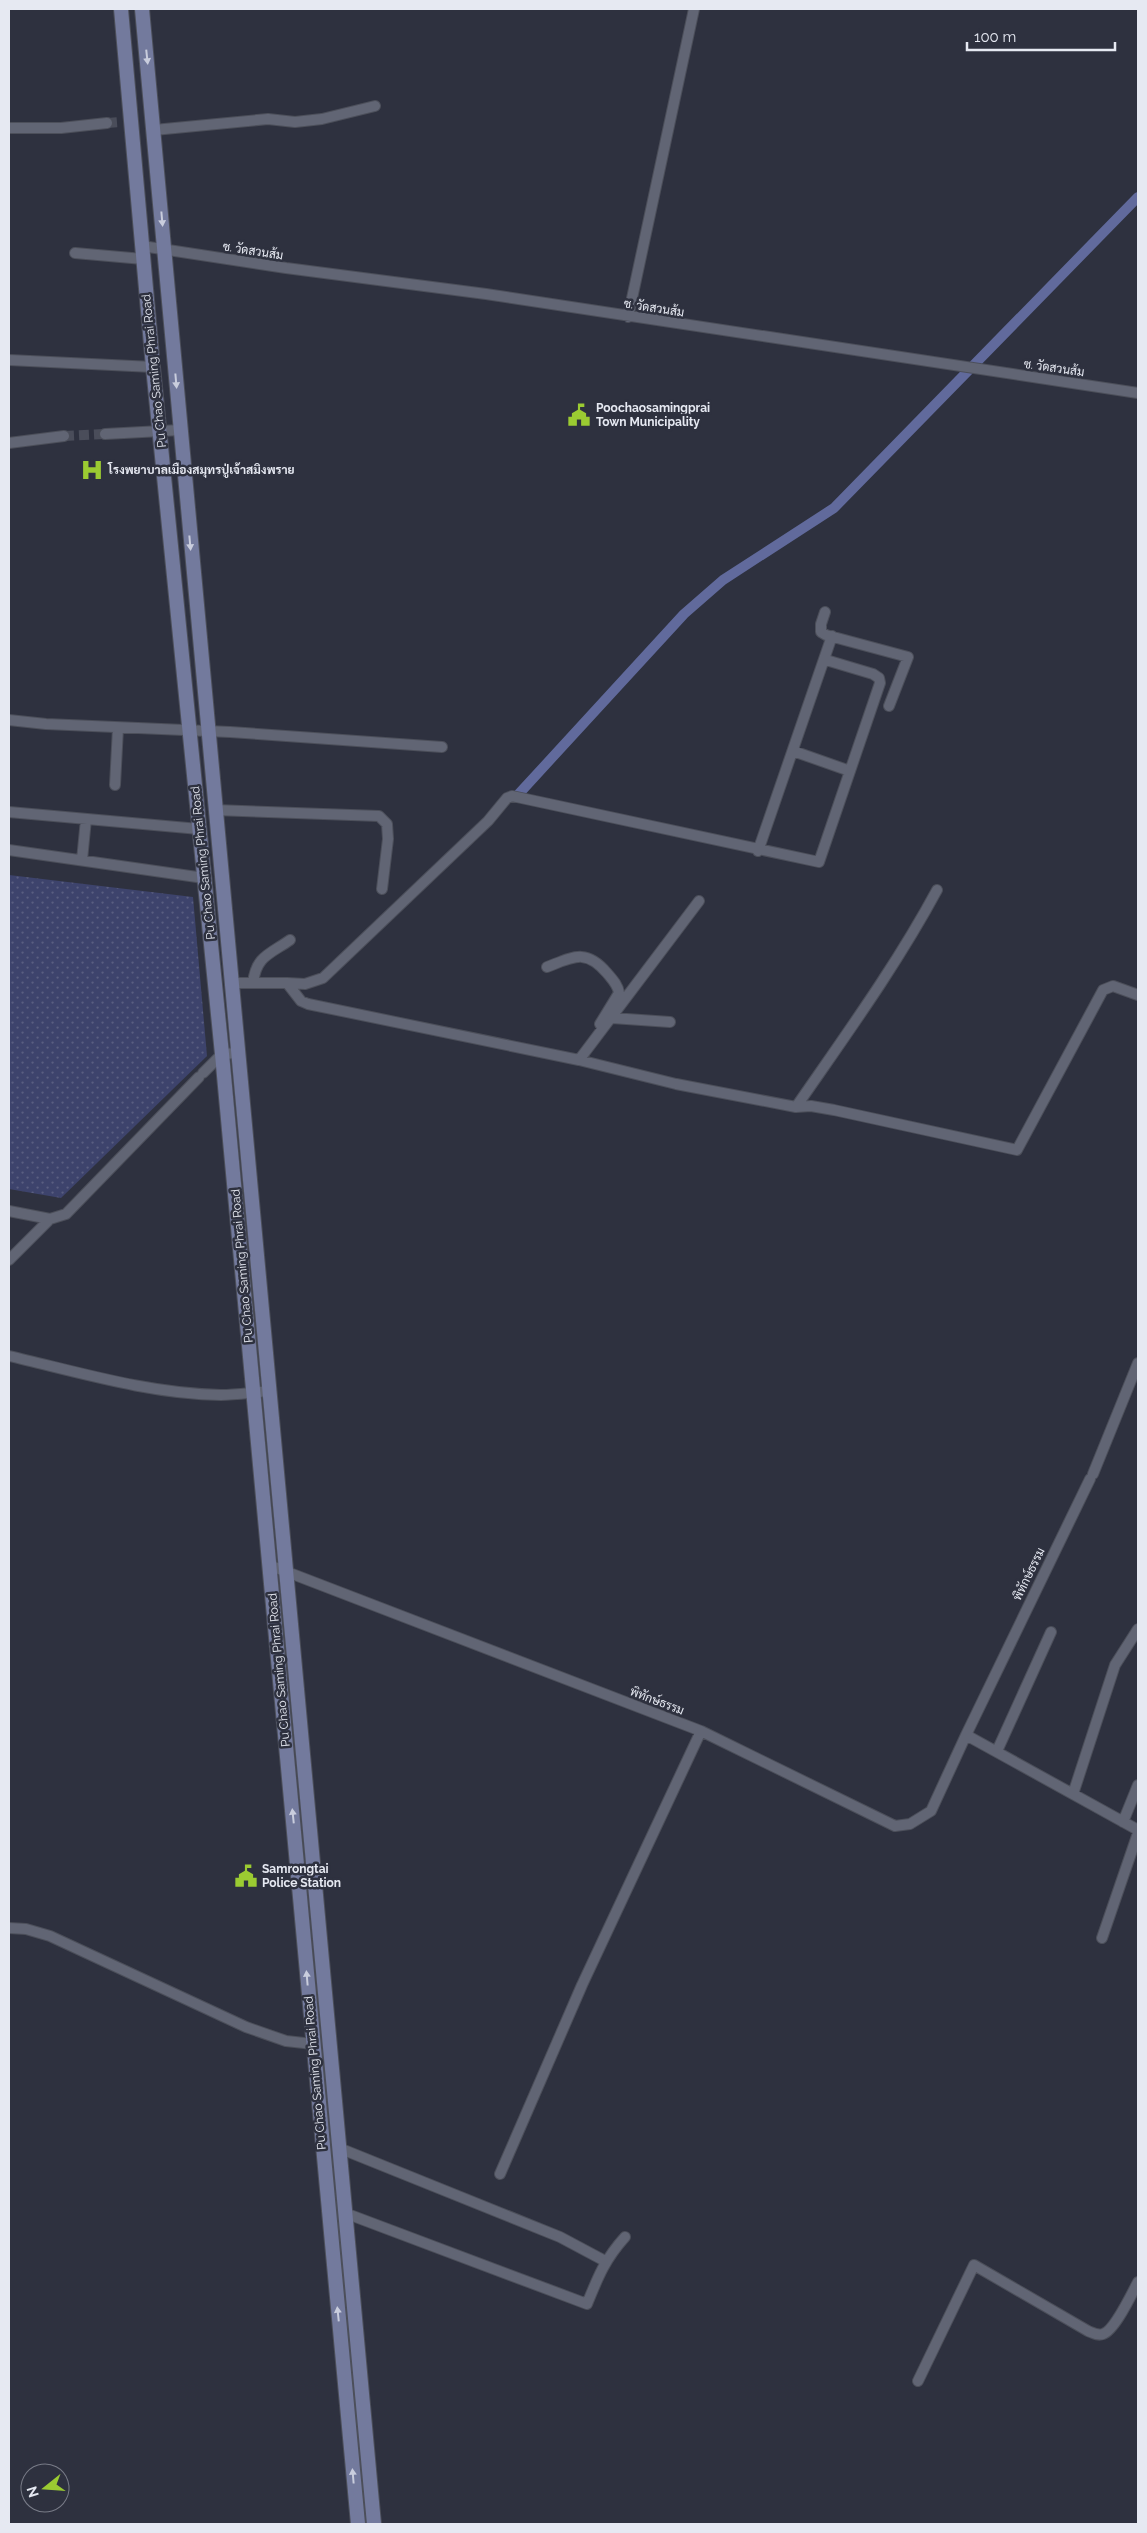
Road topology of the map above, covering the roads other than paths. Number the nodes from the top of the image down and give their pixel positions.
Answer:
1 (121, 9) edge
2 (142, 9) edge
3 (694, 9) edge
4 (375, 106) dead end
5 (107, 123) tunnel mouth
6 (9, 128) edge
7 (154, 130) junction
8 (165, 250) junction
9 (143, 252) junction
10 (75, 253) dead end
11 (628, 317) junction
12 (9, 360) edge
13 (153, 367) junction
14 (1138, 393) edge
15 (180, 430) junction
16 (160, 432) junction
17 (105, 434) tunnel mouth
18 (64, 436) tunnel mouth
19 (9, 443) edge
20 (825, 612) dead end
21 (832, 636) junction
22 (826, 660) junction
23 (889, 706) dead end
24 (9, 720) edge
25 (118, 728) junction
26 (189, 731) junction
27 (208, 731) junction
28 (442, 747) dead end
29 (793, 751) junction
30 (850, 770) junction
31 (115, 785) dead end
32 (215, 810) junction
33 (9, 812) edge
34 (86, 819) junction
35 (199, 829) junction
36 (9, 850) edge
37 (758, 851) junction
38 (82, 860) junction
39 (204, 878) junction
40 (382, 889) dead end
41 (937, 890) dead end
42 (699, 901) dead end
43 (290, 940) dead end
44 (547, 967) dead end
45 (231, 983) junction
46 (253, 983) junction
47 (287, 983) junction
48 (1138, 995) edge
49 (612, 1018) junction
50 (670, 1022) dead end
51 (598, 1036) junction
52 (238, 1053) junction
53 (222, 1054) junction
54 (578, 1060) junction
55 (796, 1107) junction
56 (9, 1211) edge
57 (50, 1219) junction
58 (9, 1260) edge
59 (9, 1356) edge
60 (1138, 1363) edge
61 (270, 1390) junction
62 (254, 1392) junction
63 (269, 1565) junction
64 (286, 1572) junction
65 (1138, 1629) edge
66 (1051, 1632) dead end
67 (701, 1731) junction
68 (966, 1734) junction
69 (997, 1751) junction
70 (1138, 1785) edge
71 (1073, 1794) junction
72 (1123, 1822) junction
73 (1138, 1831) edge
74 (313, 1877) junction
75 (298, 1878) junction
76 (9, 1928) edge
77 (1102, 1938) dead end
78 (329, 2042) junction
79 (313, 2044) junction
80 (339, 2148) junction
81 (500, 2174) dead end
82 (345, 2213) junction
83 (625, 2237) dead end
84 (606, 2261) junction
85 (1138, 2282) edge
86 (918, 2381) dead end
87 (358, 2524) edge
88 (374, 2524) edge

1 - 9 main road, Pu Chao Saming Phrai Road
2 -> 7 main road, Pu Chao Saming Phrai Road
3 - 11 street
4 - 7 street
5 - 6 street
7 -> 8 main road, Pu Chao Saming Phrai Road
8 - 9 street, ซ. วัดสวนส้ม
8 - 11 street, ซ. วัดสวนส้ม
8 -> 15 main road, Pu Chao Saming Phrai Road
9 - 10 street, ซ. วัดสวนส้ม
9 - 13 main road, Pu Chao Saming Phrai Road
11 - 14 street, ซ. วัดสวนส้ม
12 - 13 street
13 - 16 main road, Pu Chao Saming Phrai Road
15 - 16 street
15 -> 27 main road, Pu Chao Saming Phrai Road
16 - 17 street
16 - 26 main road, Pu Chao Saming Phrai Road
18 - 19 street
20 - 21 street
21 - 22 street
21 - 23 street
22 - 29 street
22 - 30 street
24 - 25 street
25 - 26 street
25 - 31 street
26 - 27 street
26 - 35 main road, Pu Chao Saming Phrai Road
27 - 28 street
27 - 32 main road, Pu Chao Saming Phrai Road
29 - 30 street
29 - 37 street
30 - 37 street
32 - 40 street
32 - 45 main road, Pu Chao Saming Phrai Road
33 - 34 street
34 - 35 street
34 - 38 street
35 - 39 main road, Pu Chao Saming Phrai Road
36 - 38 street
37 - 47 street
38 - 39 street
39 - 53 main road, Pu Chao Saming Phrai Road
41 - 55 street
42 - 49 street
43 - 46 street
44 - 51 street
45 - 46 street
45 - 52 main road, Pu Chao Saming Phrai Road
46 - 47 street
47 - 54 street
48 - 55 street
49 - 50 street
49 - 51 street
51 - 54 street
52 - 53 street
52 - 61 main road, Pu Chao Saming Phrai Road
53 - 57 street
53 - 62 main road, Pu Chao Saming Phrai Road
54 - 55 street
56 - 57 street
57 - 58 street
59 - 62 street
60 - 68 street, พิทักษ์ธรรม
61 - 62 street
61 - 64 main road, Pu Chao Saming Phrai Road
62 - 63 main road, Pu Chao Saming Phrai Road
63 - 64 street, พิทักษ์ธรรม
75 -> 63 main road, Pu Chao Saming Phrai Road
64 - 67 street, พิทักษ์ธรรม
64 - 74 main road, Pu Chao Saming Phrai Road
65 - 71 street
66 - 69 street
67 - 68 street, พิทักษ์ธรรม
67 - 81 street
68 - 69 street
69 - 71 street
70 - 72 street
71 - 72 street
72 - 73 street
73 - 77 street
74 - 75 main road
74 - 78 main road, Pu Chao Saming Phrai Road
79 -> 75 main road, Pu Chao Saming Phrai Road
76 - 79 street
78 - 79 main road
78 - 80 main road, Pu Chao Saming Phrai Road
87 -> 79 main road, Pu Chao Saming Phrai Road
80 - 82 main road, Pu Chao Saming Phrai Road
80 - 84 street
82 - 84 street
82 - 88 main road, Pu Chao Saming Phrai Road
83 - 84 street
85 - 86 street

